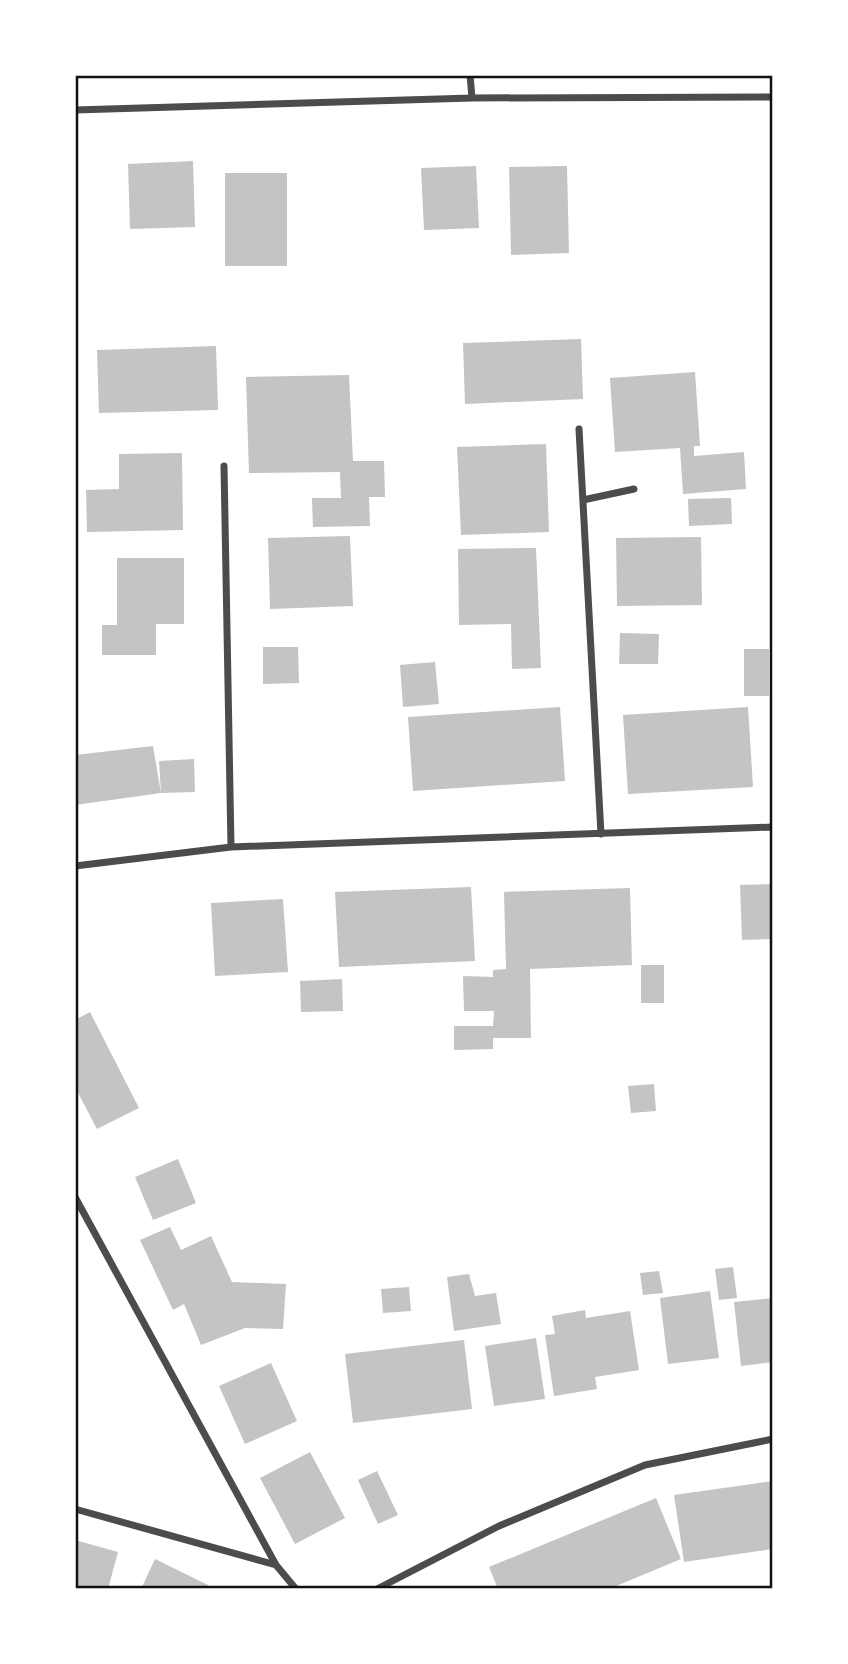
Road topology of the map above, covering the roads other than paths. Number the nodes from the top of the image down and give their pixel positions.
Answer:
1 (470, 75) edge
2 (773, 97) edge
3 (472, 99) junction
4 (75, 110) edge
5 (579, 429) dead end
6 (224, 466) dead end
7 (634, 489) dead end
8 (583, 500) junction
9 (773, 827) edge
10 (601, 834) junction
11 (231, 847) junction
12 (75, 866) edge
13 (75, 1197) edge
14 (773, 1439) edge
15 (75, 1509) edge
16 (276, 1565) junction
17 (296, 1589) edge
18 (377, 1589) edge

1 - 3 street
2 - 3 street
3 - 4 street
5 - 8 street
6 - 11 street
7 - 8 street
8 - 10 street
9 - 10 street
10 - 11 street
11 - 12 street
13 - 16 street
14 - 18 street
15 - 16 street
16 - 17 street

